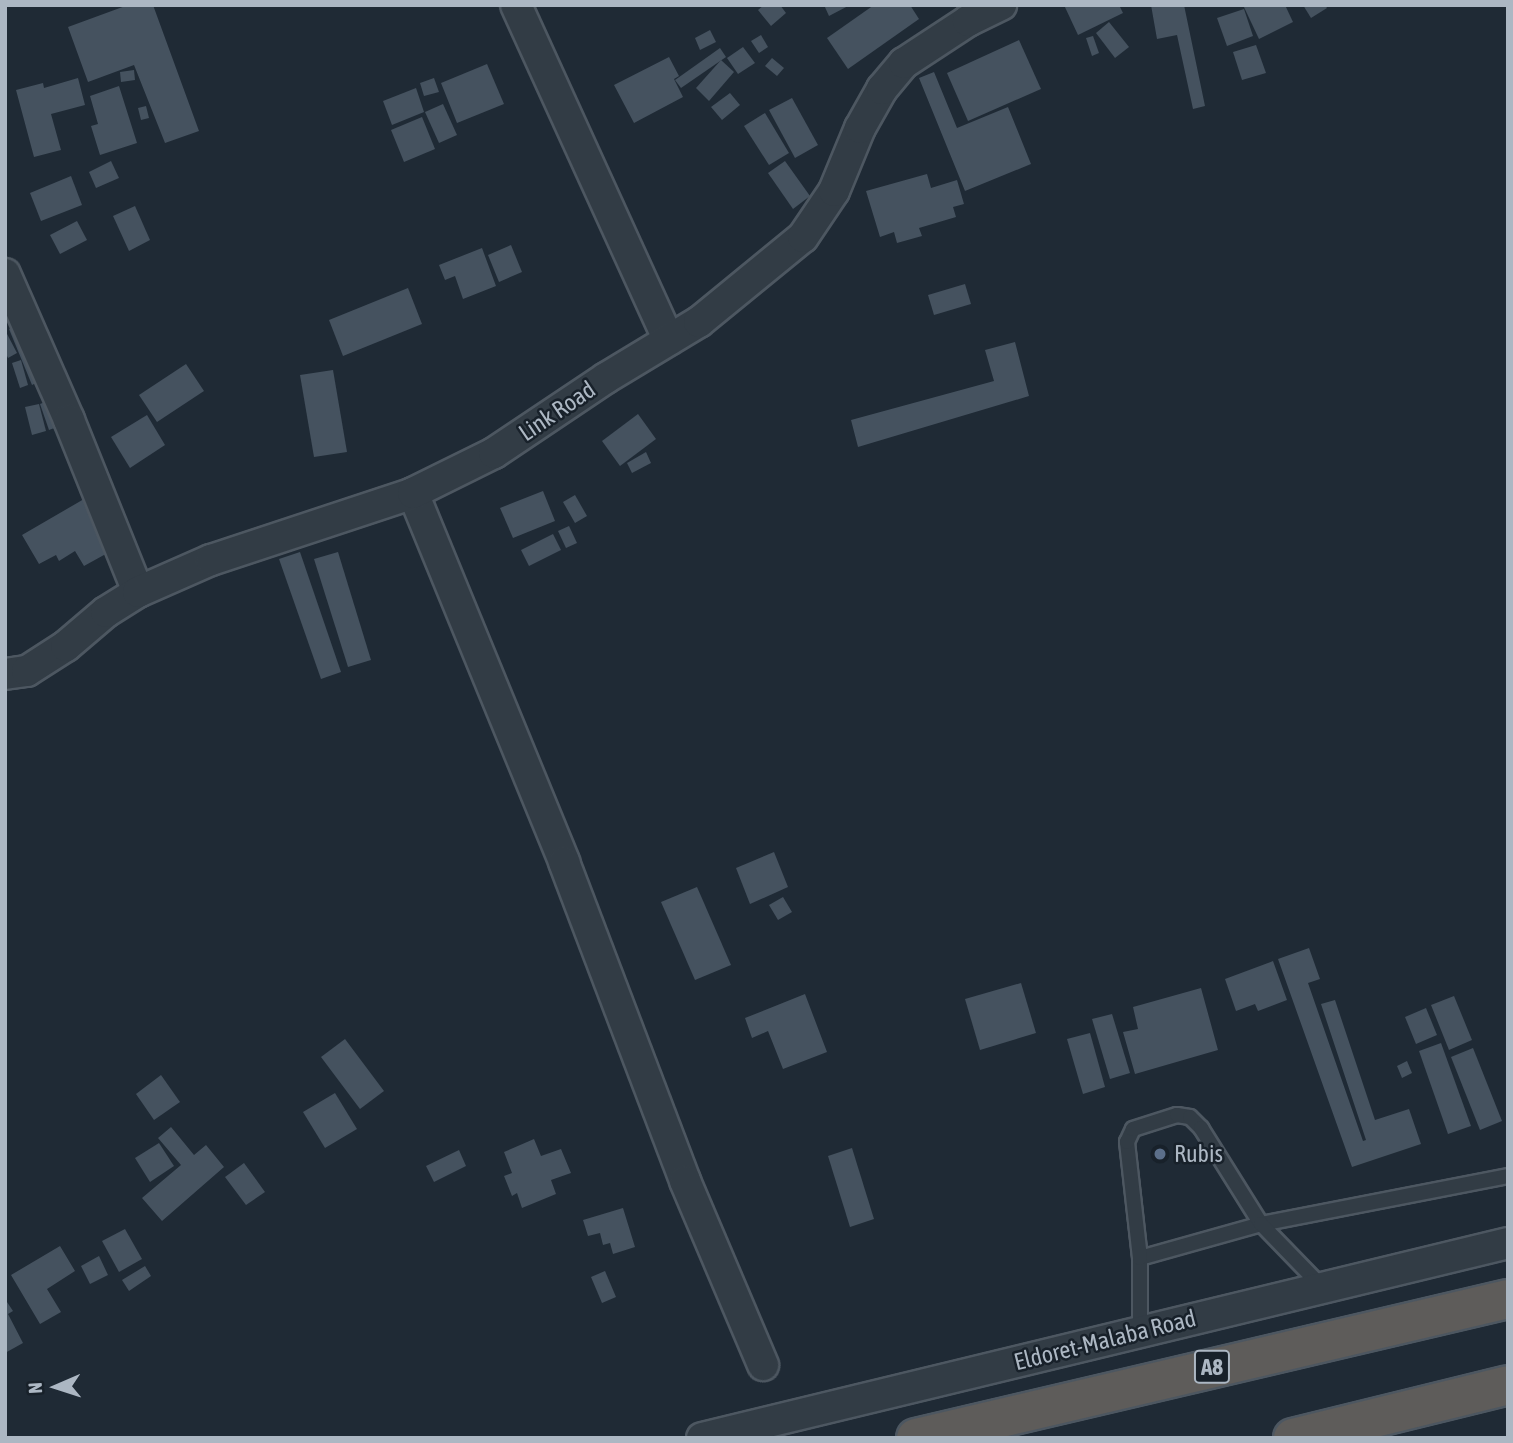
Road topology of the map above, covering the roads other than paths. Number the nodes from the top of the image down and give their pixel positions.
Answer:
1 (516, 5) edge
2 (1001, 5) edge
3 (5, 274) edge
4 (669, 340) junction
5 (413, 493) junction
6 (138, 592) junction
7 (5, 674) edge
8 (1508, 1176) edge
9 (1261, 1224) junction
10 (1508, 1243) edge
11 (1140, 1258) junction
12 (1323, 1288) junction
13 (1508, 1298) edge
14 (1140, 1332) junction
15 (763, 1365) dead end
16 (1508, 1385) edge
17 (702, 1438) edge
18 (916, 1438) edge
19 (1293, 1438) edge

1 - 4 street
2 - 4 street, Link Road
3 - 6 street
4 - 5 street, Link Road
5 - 6 street, Link Road
5 - 15 street
6 - 7 street, Link Road
8 - 9 lane
9 - 11 lane
9 - 11 lane
9 - 12 lane
10 - 12 street, Eldoret-Malaba Road
11 - 14 lane
12 - 14 street, Eldoret-Malaba Road
13 - 18 highway, Eldoret-Malaba Road / A8
14 - 17 street, Eldoret-Malaba Road
16 - 19 highway

